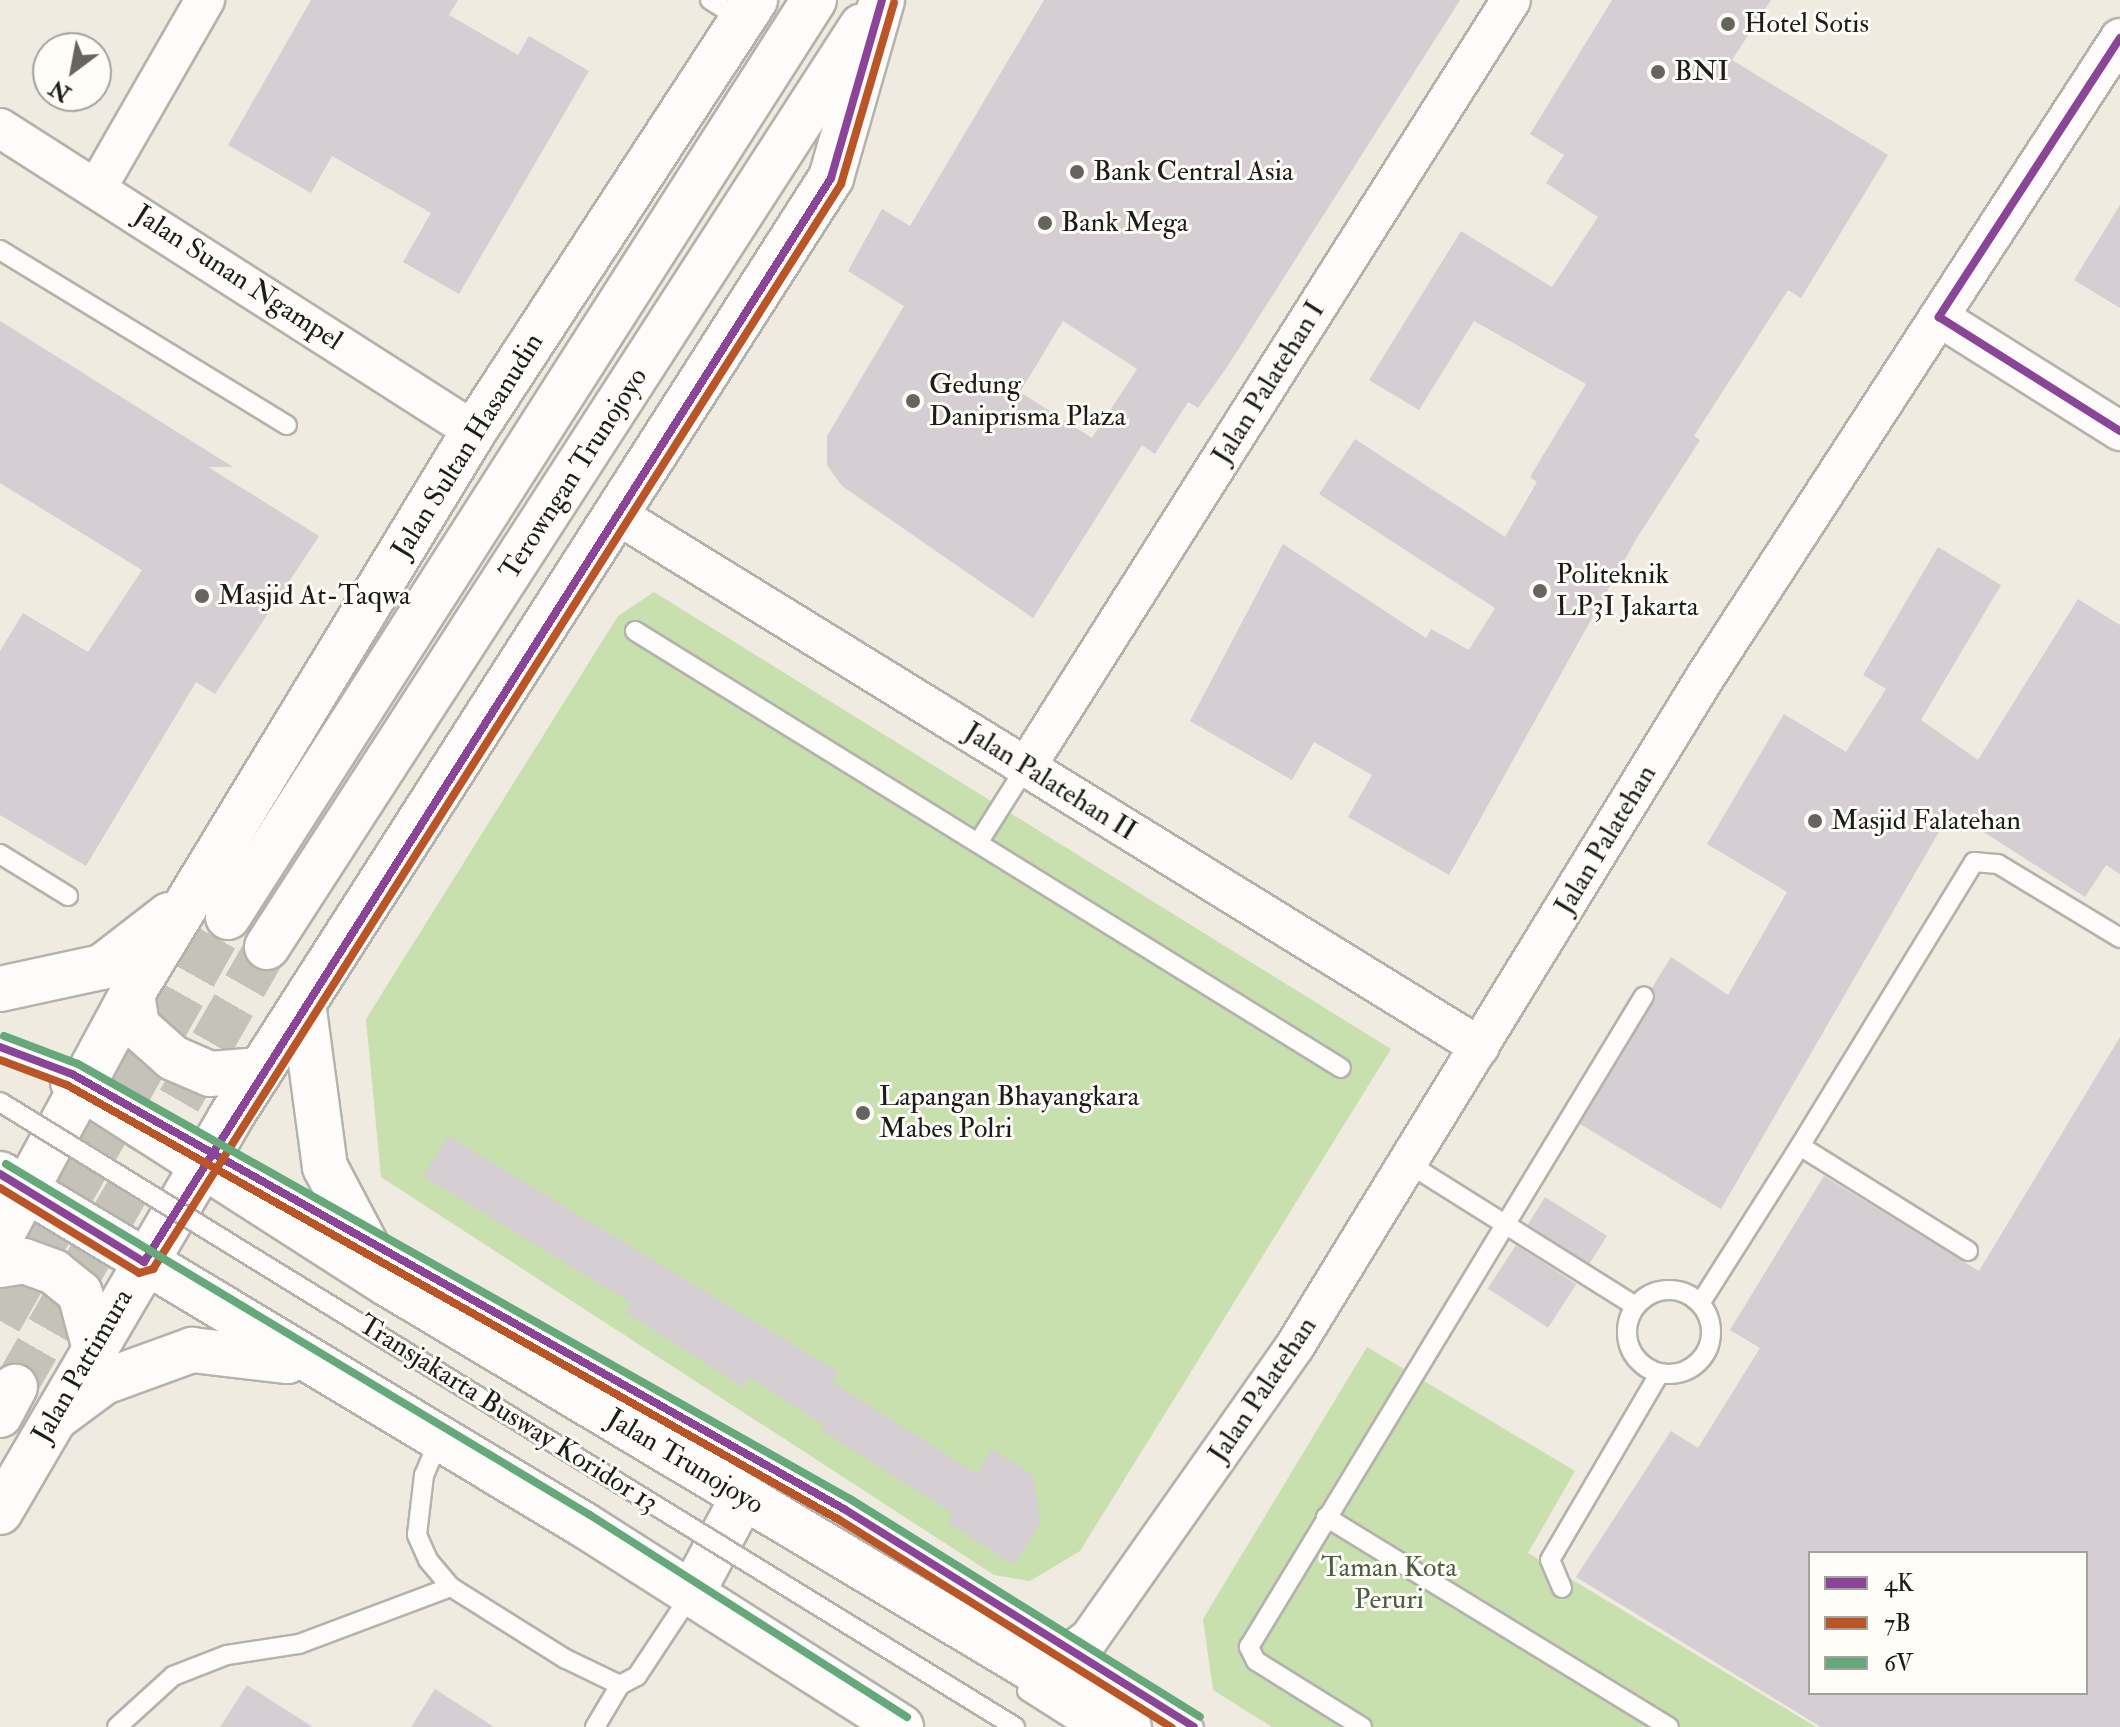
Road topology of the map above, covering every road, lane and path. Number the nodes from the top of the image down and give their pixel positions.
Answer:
1 (205, 0) edge
2 (814, 0) edge
3 (880, 0) edge
4 (1511, 0) edge
5 (736, 7) edge
6 (2120, 38) edge
7 (0, 128) edge
8 (716, 163) junction
9 (98, 186) junction
10 (0, 250) edge
11 (1939, 317) junction
12 (287, 425) dead end
13 (474, 431) junction
14 (2120, 431) edge
15 (621, 517) junction
16 (635, 631) dead end
17 (1026, 767) junction
18 (978, 843) junction
19 (0, 854) edge
20 (68, 896) dead end
21 (211, 906) junction
22 (2120, 938) edge
23 (267, 947) tunnel mouth
24 (0, 989) edge
25 (132, 994) junction
26 (1644, 996) dead end
27 (304, 1010) junction
28 (0, 1044) edge
29 (1480, 1047) junction
30 (1341, 1068) dead end
31 (260, 1070) junction
32 (82, 1087) junction
33 (0, 1102) edge
34 (1800, 1146) junction
35 (205, 1164) junction
36 (1409, 1164) junction
37 (13, 1182) edge
38 (1506, 1224) junction
39 (0, 1238) edge
40 (1968, 1251) dead end
41 (144, 1262) junction
42 (0, 1265) edge
43 (388, 1284) junction
44 (1701, 1302) junction
45 (1634, 1305) junction
46 (93, 1342) junction
47 (317, 1367) junction
48 (1659, 1374) junction
49 (46, 1425) junction
50 (436, 1448) junction
51 (743, 1497) junction
52 (0, 1512) edge
53 (1326, 1517) junction
54 (863, 1567) junction
55 (451, 1587) junction
56 (1562, 1588) dead end
57 (687, 1601) junction
58 (1089, 1639) junction
59 (1030, 1663) junction
60 (620, 1685) junction
61 (1104, 1721) edge
62 (117, 1727) edge
63 (595, 1727) edge
64 (866, 1727) edge
65 (901, 1727) edge
66 (1015, 1727) edge
67 (1194, 1727) edge
68 (1362, 1727) edge
69 (1669, 1727) edge

1 - 9 street
2 - 8 main road, Terowngan Trunojoyo
3 - 15 main road
3 - 23 main road, Terowngan Trunojoyo
4 - 17 street, Jalan Palatehan I
5 - 8 main road
5 - 13 main road, Jalan Sultan Hasanudin
6 - 11 street, Jalan Palatehan
7 - 9 street, Jalan Sunan Ngampel
8 - 21 main road, Terowngan Trunojoyo
9 - 13 street, Jalan Sunan Ngampel
10 - 12 lane
11 - 14 street
11 - 29 street, Jalan Palatehan
13 - 21 main road, Jalan Sultan Hasanudin
15 - 17 street, Jalan Palatehan II
15 - 27 main road
16 - 18 lane
17 - 18 lane
17 - 29 street, Jalan Palatehan II
18 - 30 lane
19 - 20 lane
21 - 24 main road
21 - 25 main road, Jalan Sultan Hasanudin
22 - 34 lane
25 - 31 main road
25 - 32 main road, Jalan Sultan Hasanudin
26 - 38 lane
27 - 31 main road
27 - 43 main road
28 - 32 main road, Jalan Trunojoyo
28 - 67 lane, bridge
29 - 36 street, Jalan Palatehan
31 - 35 main road
32 - 35 main road, Jalan Trunojoyo
32 - 37 main road, Jalan Sultan Hasanudin
33 - 66 lane, Transjakarta Busway Koridor 13, bridge
34 - 40 lane
34 - 44 lane
35 - 41 main road
35 - 43 main road, Jalan Trunojoyo
36 - 38 lane
36 - 58 street, Jalan Palatehan
37 - 39 main road
37 - 41 main road
38 - 45 lane
38 - 53 lane
41 - 46 main road, Jalan Pattimura
41 - 47 main road
42 - 46 main road
43 - 51 main road, Jalan Trunojoyo
44 - 45 lane
44 - 48 lane
45 - 48 lane
46 - 49 main road, Jalan Pattimura
47 - 49 main road
47 - 50 main road
48 - 56 lane
49 - 52 main road, Jalan Pattimura
50 - 55 lane
50 - 57 main road
51 - 54 main road, Jalan Trunojoyo
51 - 57 main road
53 - 68 lane
53 - 69 lane
54 - 59 main road, Jalan Trunojoyo
54 - 61 lane
55 - 60 lane
55 - 62 lane
57 - 60 lane
57 - 64 lane
57 - 65 main road
58 - 59 street, Jalan Palatehan
58 - 61 street
59 - 61 main road, Jalan Trunojoyo
60 - 63 lane

